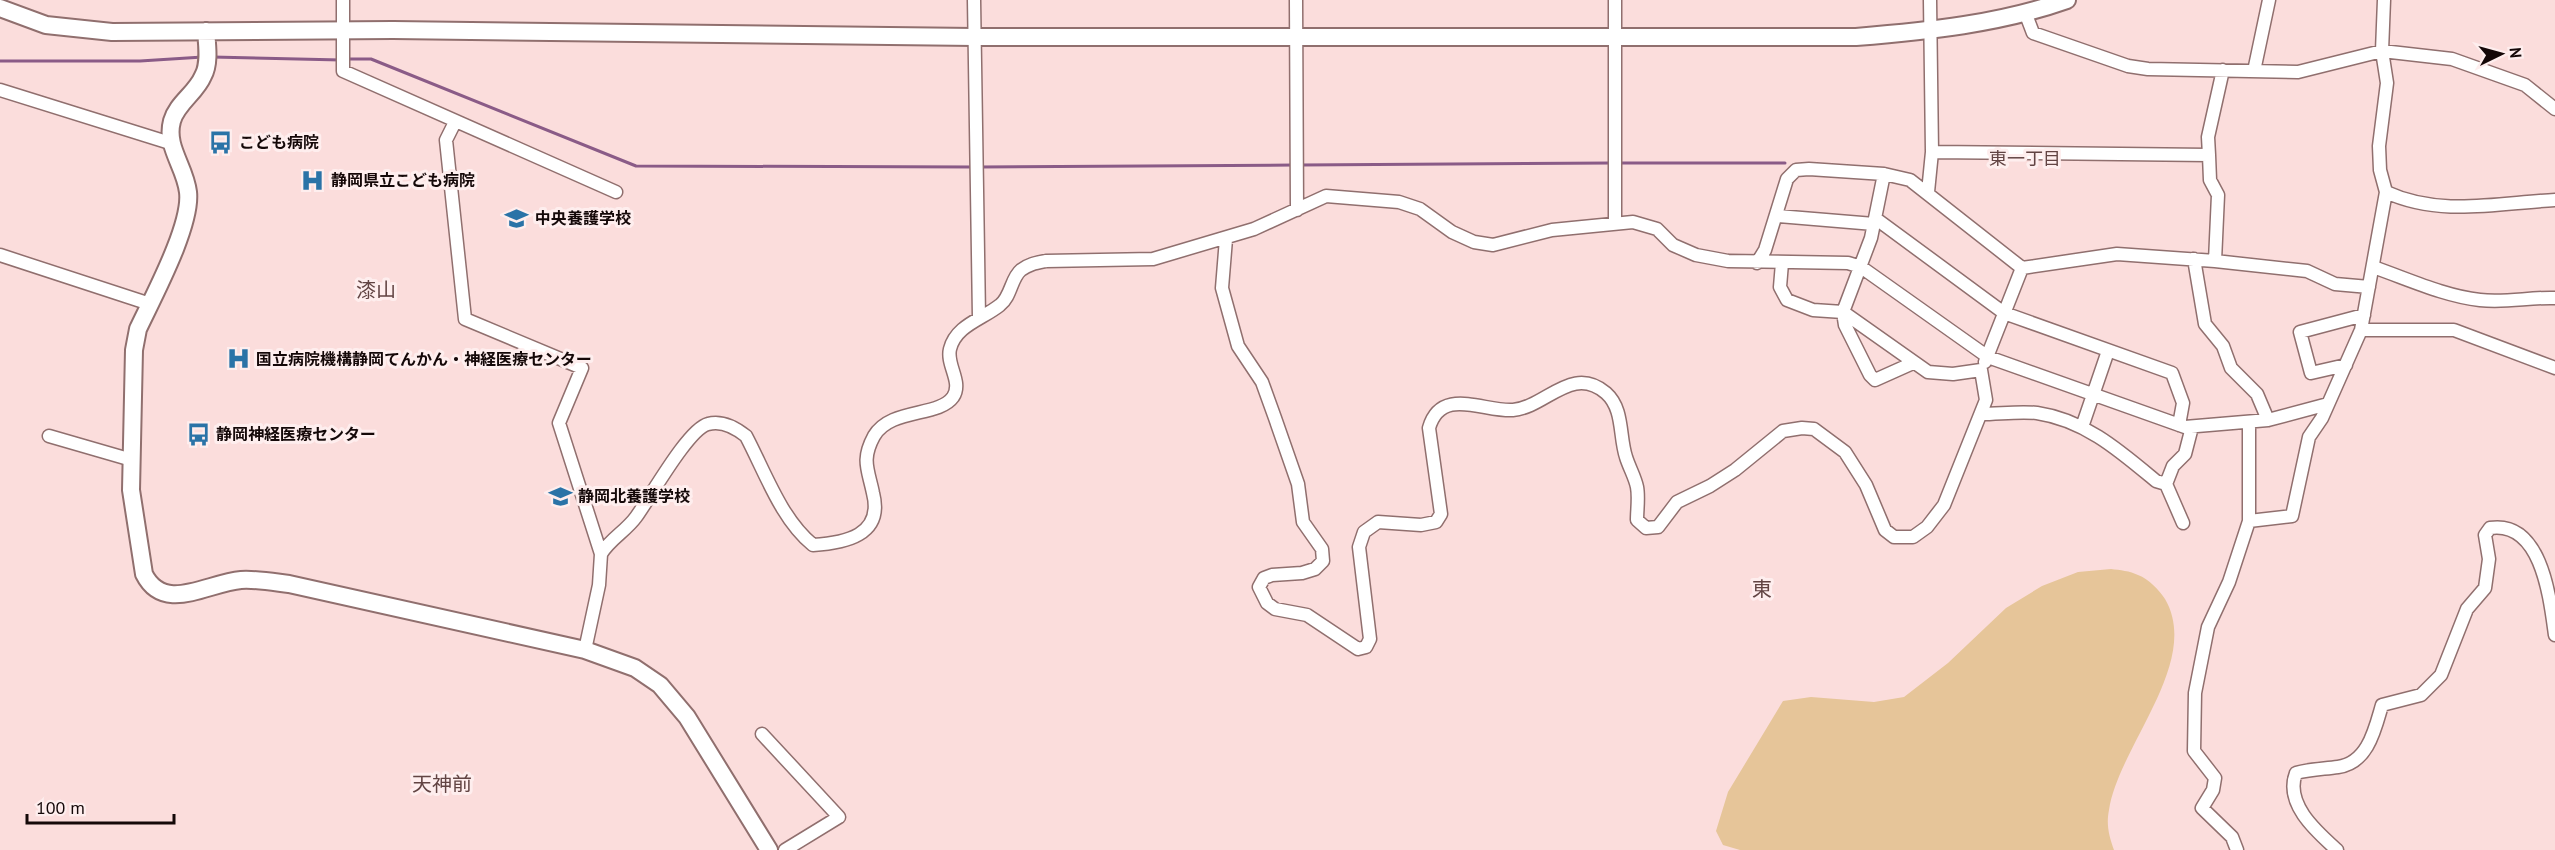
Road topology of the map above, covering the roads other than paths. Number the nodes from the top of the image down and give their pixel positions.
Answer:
1 (343, 0) edge
2 (974, 0) edge
3 (1296, 0) edge
4 (1615, 0) edge
5 (1930, 0) edge
6 (2067, 0) edge
7 (2269, 0) edge
8 (2384, 0) edge
9 (0, 8) edge
10 (2025, 12) junction
11 (1929, 31) junction
12 (974, 37) junction
13 (1615, 37) junction
14 (342, 38) junction
15 (1296, 38) junction
16 (206, 39) junction
17 (2382, 51) junction
18 (2223, 70) junction
19 (2254, 71) junction
20 (0, 90) edge
21 (2555, 109) edge
22 (455, 122) junction
23 (170, 143) junction
24 (1932, 152) junction
25 (2208, 155) junction
26 (1884, 174) junction
27 (616, 192) dead end
28 (1928, 192) junction
29 (2386, 192) junction
30 (2555, 200) edge
31 (1297, 210) junction
32 (1777, 216) junction
33 (1874, 221) junction
34 (1615, 223) junction
35 (1226, 239) junction
36 (0, 255) edge
37 (2194, 260) junction
38 (2215, 261) junction
39 (1757, 263) junction
40 (1782, 263) junction
41 (1861, 267) junction
42 (2373, 267) junction
43 (2022, 268) junction
44 (2369, 287) junction
45 (2555, 298) edge
46 (150, 304) junction
47 (1844, 312) junction
48 (2004, 313) junction
49 (2364, 315) junction
50 (979, 317) junction
51 (2361, 330) junction
52 (2108, 351) junction
53 (1988, 357) junction
54 (1912, 363) junction
55 (2346, 365) junction
56 (2555, 369) edge
57 (1981, 370) junction
58 (2094, 394) junction
59 (2328, 404) junction
60 (1981, 414) junction
61 (2268, 420) junction
62 (2249, 423) junction
63 (2179, 425) junction
64 (2082, 427) junction
65 (2192, 428) junction
66 (49, 436) dead end
67 (132, 460) junction
68 (2166, 484) junction
69 (2249, 520) junction
70 (2183, 523) dead end
71 (601, 554) junction
72 (2555, 635) edge
73 (585, 650) junction
74 (762, 734) dead end
75 (769, 850) edge
76 (785, 850) edge
77 (2237, 850) edge
78 (2337, 850) edge

1 - 14 street
2 - 12 street
3 - 15 street
4 - 13 street
5 - 11 street
6 - 10 street
7 - 19 street
8 - 17 street
9 - 16 street
10 - 11 street
10 - 18 street
11 - 13 street
11 - 24 street
12 - 14 street
12 - 15 street
12 - 50 street
13 - 15 street
13 - 34 street
14 - 16 street
14 - 22 street
15 - 31 street
16 - 23 street
17 - 19 street
17 - 21 street
17 - 29 street
18 - 19 street
18 - 25 street
20 - 23 street
22 - 27 street
22 - 71 street
23 - 46 street
24 - 25 street
24 - 28 street
25 - 38 street
26 - 28 street
26 - 32 street
26 - 33 street
28 - 43 street
29 - 30 street
29 - 42 street
31 - 34 street
31 - 35 street
32 - 33 street
32 - 39 street
33 - 41 street
33 - 48 street
34 - 39 street
35 - 50 street
35 - 60 street
36 - 46 street
37 - 38 street
37 - 43 street
37 - 61 street
38 - 44 street
39 - 40 street
40 - 41 street
40 - 47 street
41 - 47 street
41 - 53 street
42 - 44 street
42 - 45 street
43 - 48 street
44 - 49 street
46 - 67 street
47 - 54 street
47 - 54 street
48 - 52 street
48 - 53 street
49 - 51 street
49 - 55 street
50 - 71 street
51 - 55 street
51 - 56 street
52 - 58 street
52 - 63 street
53 - 57 street
53 - 58 street
54 - 57 street
55 - 59 street
57 - 60 street
58 - 63 street
58 - 64 street
59 - 61 street
59 - 69 street
60 - 64 street
61 - 62 street
62 - 65 street
62 - 69 street
63 - 65 street
64 - 68 street
65 - 68 street
66 - 67 street
67 - 73 street
68 - 70 street
69 - 77 street
71 - 73 street
72 - 78 street
73 - 75 street
74 - 76 street

